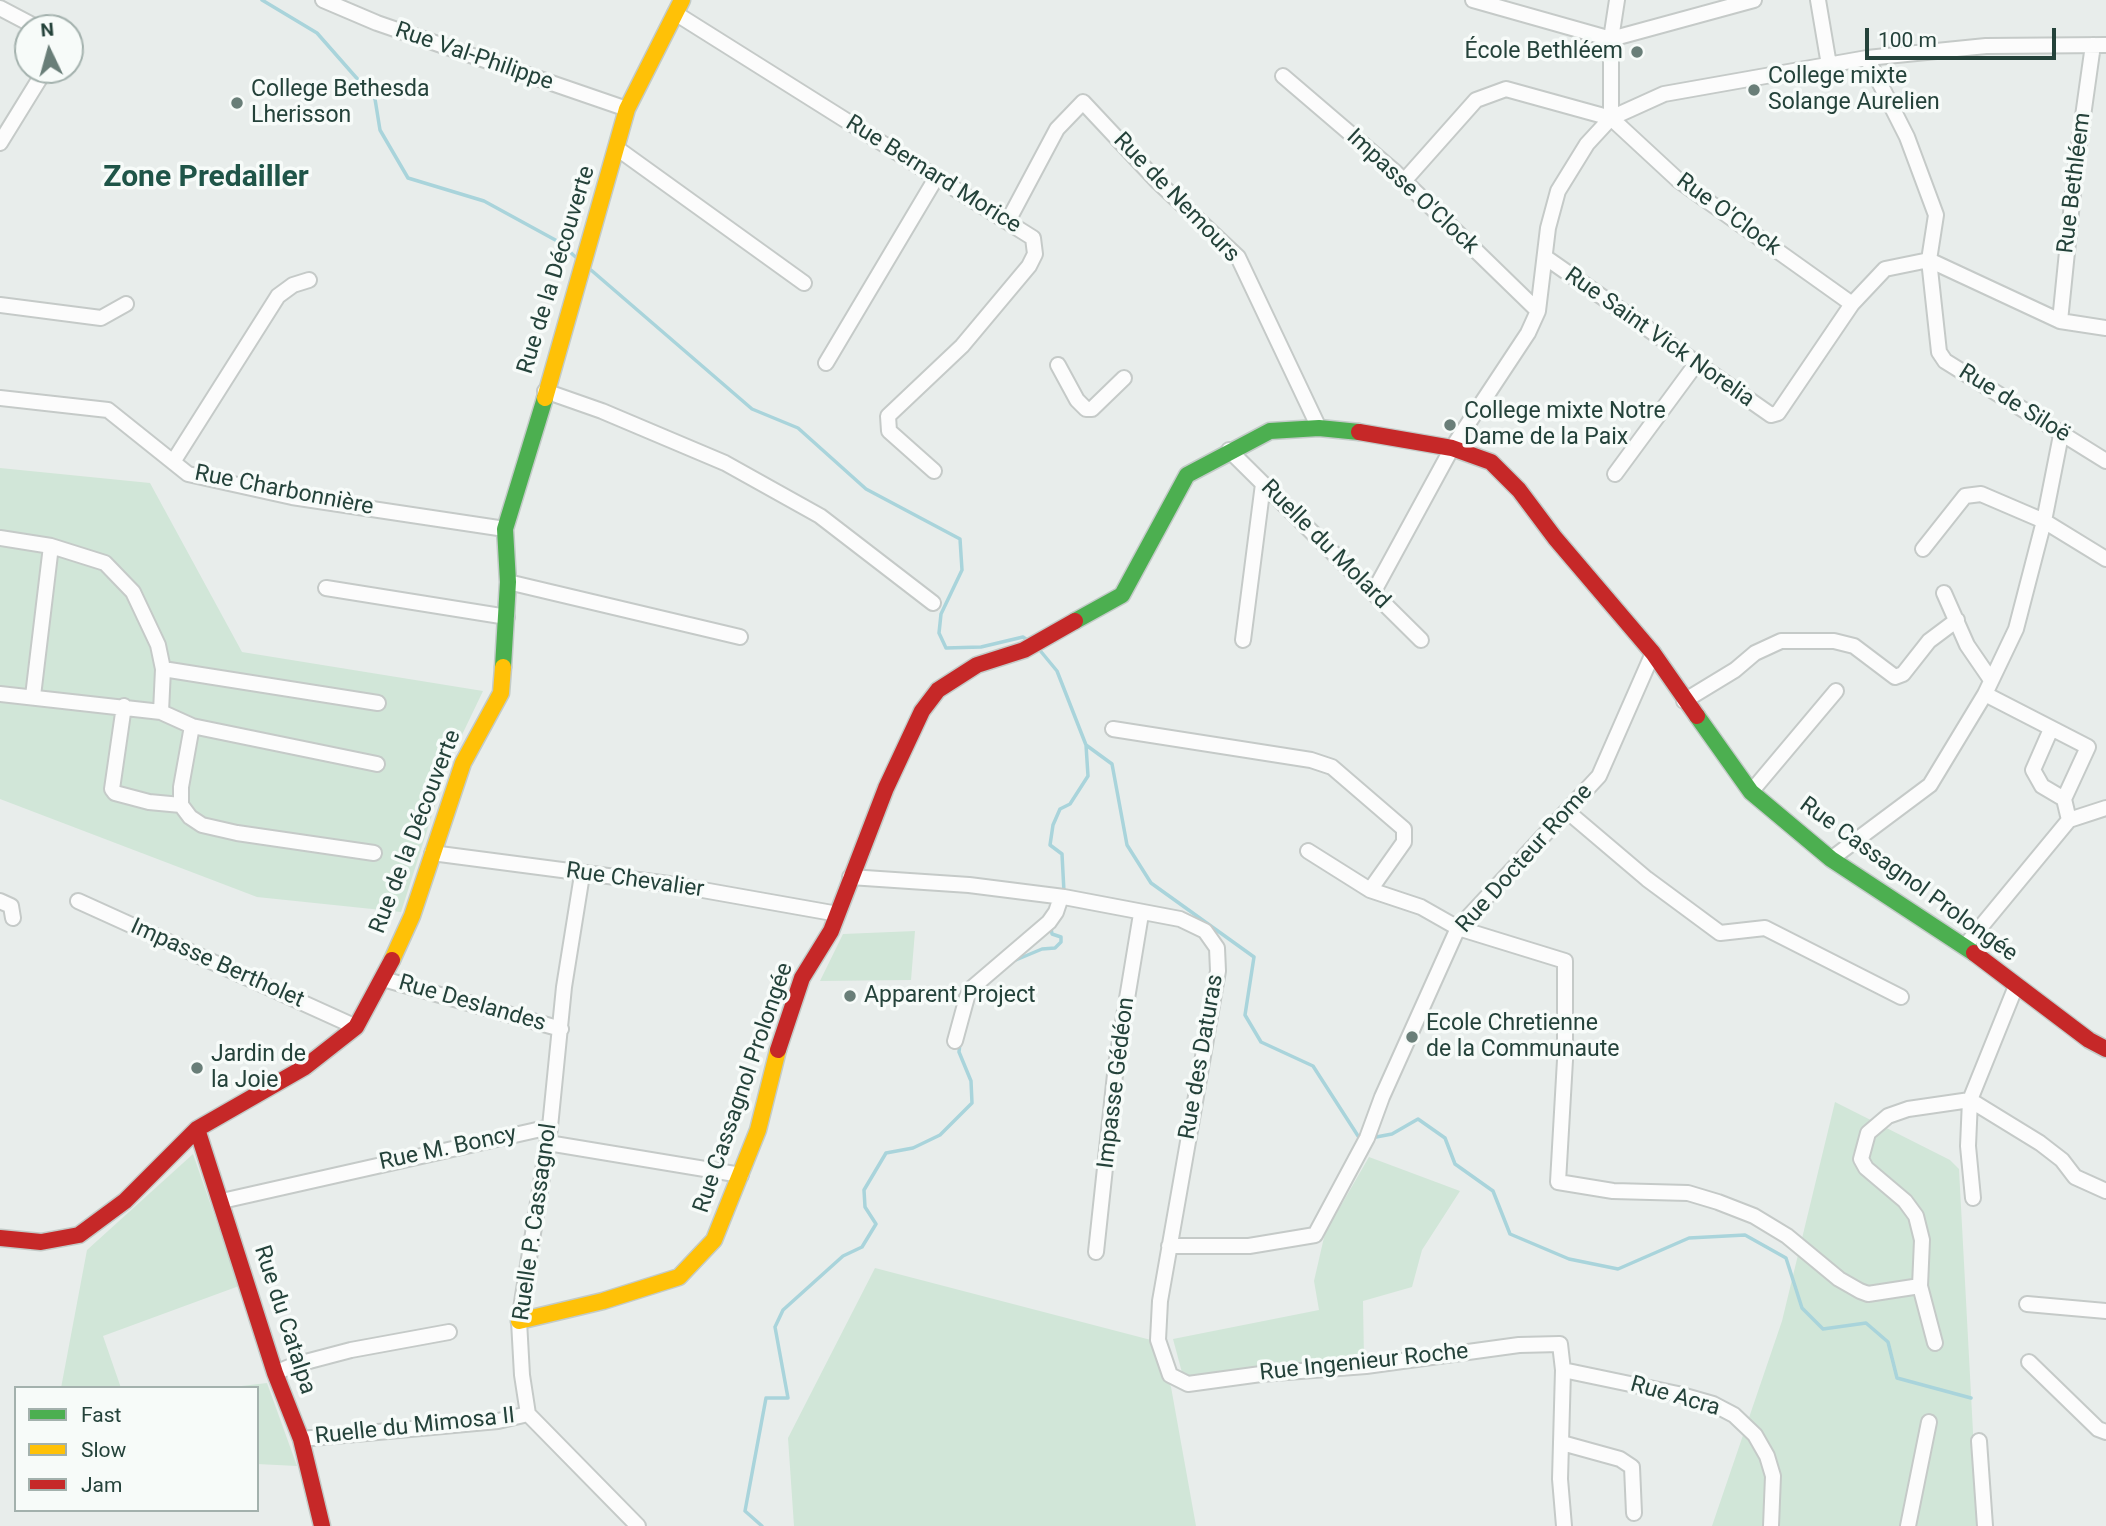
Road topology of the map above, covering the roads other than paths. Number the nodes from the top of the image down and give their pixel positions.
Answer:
1 (323, 0) edge
2 (1473, 0) edge
3 (1616, 0) edge
4 (1754, 0) edge
5 (1818, 0) edge
6 (679, 6) edge
7 (1611, 39) junction
8 (2100, 45) edge
9 (1867, 58) junction
10 (1829, 65) junction
11 (1283, 76) dead end
12 (36, 84) edge
13 (627, 110) junction
14 (1611, 118) junction
15 (0, 143) edge
16 (618, 149) junction
17 (936, 178) junction
18 (1404, 181) junction
19 (1008, 221) junction
20 (1545, 257) junction
21 (1929, 260) junction
22 (309, 280) dead end
23 (804, 283) dead end
24 (126, 304) dead end
25 (1852, 304) junction
26 (0, 305) edge
27 (1538, 311) junction
28 (2060, 321) junction
29 (2106, 328) edge
30 (826, 363) dead end
31 (1696, 364) junction
32 (1058, 365) dead end
33 (1124, 378) dead end
34 (545, 391) junction
35 (0, 398) edge
36 (1319, 428) junction
37 (2061, 435) junction
38 (1452, 448) junction
39 (1229, 450) junction
40 (2106, 461) edge
41 (173, 462) junction
42 (934, 471) dead end
43 (1615, 474) dead end
44 (1263, 484) junction
45 (2044, 521) junction
46 (505, 529) junction
47 (0, 538) edge
48 (51, 545) junction
49 (1923, 549) dead end
50 (2106, 559) edge
51 (508, 582) junction
52 (326, 588) dead end
53 (1373, 593) junction
54 (1944, 593) dead end
55 (933, 603) dead end
56 (507, 617) junction
57 (1957, 620) junction
58 (740, 636) dead end
59 (1243, 640) dead end
60 (1421, 640) dead end
61 (1653, 653) junction
62 (163, 669) junction
63 (1991, 680) junction
64 (1836, 691) dead end
65 (0, 694) edge
66 (1985, 694) junction
67 (33, 696) junction
68 (1684, 701) junction
69 (378, 703) dead end
70 (124, 706) junction
71 (161, 712) junction
72 (192, 726) junction
73 (1113, 729) dead end
74 (2051, 729) junction
75 (377, 764) dead end
76 (1751, 792) junction
77 (2064, 799) junction
78 (181, 804) junction
79 (2106, 808) edge
80 (1568, 812) junction
81 (2069, 820) junction
82 (1308, 851) dead end
83 (374, 853) dead end
84 (432, 853) junction
85 (1831, 859) junction
86 (582, 874) junction
87 (850, 877) junction
88 (1370, 890) junction
89 (1061, 897) junction
90 (0, 901) edge
91 (78, 901) dead end
92 (838, 914) junction
93 (1142, 914) junction
94 (13, 918) dead end
95 (1458, 928) junction
96 (1965, 946) junction
97 (383, 979) junction
98 (2016, 986) junction
99 (1900, 997) dead end
100 (356, 1027) junction
101 (561, 1029) junction
102 (954, 1041) dead end
103 (2106, 1049) edge
104 (1970, 1100) junction
105 (550, 1127) junction
106 (197, 1129) junction
107 (548, 1143) junction
108 (741, 1175) junction
109 (2106, 1191) edge
110 (1973, 1198) dead end
111 (222, 1201) junction
112 (0, 1238) edge
113 (1169, 1247) junction
114 (1096, 1252) dead end
115 (1920, 1286) junction
116 (2027, 1304) dead end
117 (2106, 1311) edge
118 (519, 1321) junction
119 (449, 1332) dead end
120 (1935, 1343) dead end
121 (2029, 1362) dead end
122 (1563, 1370) junction
123 (275, 1373) junction
124 (1170, 1375) joint
125 (528, 1414) junction
126 (1929, 1422) dead end
127 (2106, 1432) edge
128 (301, 1439) junction
129 (1979, 1441) dead end
130 (1562, 1443) junction
131 (1634, 1513) dead end
132 (322, 1526) edge
133 (638, 1526) edge
134 (1564, 1526) edge
135 (1771, 1526) edge
136 (1908, 1526) edge
137 (1985, 1526) edge

1 - 13 street, Rue Val-Philippe
2 - 7 street
3 - 7 street
4 - 7 street
5 - 10 street
6 - 13 street, Rue de la Découverte
6 - 17 street, Rue Bernard Morice
7 - 14 street
8 - 9 street
8 - 28 street, Rue Bethléem
9 - 10 street
9 - 21 street, Rue de Siloë
10 - 14 street
11 - 18 street, Impasse O'Clock
12 - 15 street
13 - 16 street, Rue de la Découverte
14 - 18 street
14 - 20 street
14 - 25 street, Rue O'Clock
16 - 23 street
16 - 34 street, Rue de la Découverte
17 - 19 street, Rue Bernard Morice
17 - 30 street
18 - 27 street, Impasse O'Clock
19 - 36 street, Rue de Nemours
19 - 42 street, Rue Bernard Morice
20 - 27 street
20 - 31 street, Rue Saint Vick Norelia
21 - 25 street, Rue Saint Vick Norelia
21 - 28 street
21 - 37 street, Rue de Siloë
22 - 41 street
24 - 26 street
25 - 31 street, Rue Saint Vick Norelia
27 - 38 street
28 - 29 street
31 - 43 street
32 - 33 street
34 - 46 street, Rue de la Découverte
34 - 55 street
35 - 41 street, Rue Charbonnière
36 - 38 street, Rue Cassagnol Prolongée
36 - 39 street, Rue Cassagnol Prolongée
37 - 40 street, Rue de Siloë
37 - 45 street
38 - 53 street
38 - 61 street, Rue Cassagnol Prolongée
39 - 44 street, Ruelle du Molard
39 - 87 street, Rue Cassagnol Prolongée
41 - 46 street, Rue Charbonnière
44 - 53 street, Ruelle du Molard
44 - 59 street
45 - 49 street
45 - 50 street
45 - 63 street
46 - 51 street, Rue de la Découverte
47 - 48 street
48 - 62 street
48 - 67 street
51 - 56 street, Rue de la Découverte
51 - 58 street
52 - 56 street
53 - 60 street, Ruelle du Molard
54 - 57 street
56 - 84 street, Rue de la Découverte
57 - 63 street
57 - 68 street
61 - 68 street, Rue Cassagnol Prolongée
61 - 80 street, Rue Docteur Rome
62 - 69 street
62 - 71 street
63 - 66 street
64 - 76 street
65 - 67 street
66 - 74 street
66 - 85 street
67 - 70 street
68 - 76 street, Rue Cassagnol Prolongée
70 - 71 street
70 - 78 street
71 - 72 street
72 - 75 street
72 - 78 street
73 - 88 street
74 - 77 street
74 - 77 street
76 - 85 street, Rue Cassagnol Prolongée
77 - 81 street
78 - 83 street
79 - 81 street
80 - 95 street, Rue Docteur Rome
80 - 99 street
81 - 96 street
82 - 88 street
84 - 86 street, Rue Chevalier
84 - 97 street, Rue de la Découverte
85 - 96 street, Rue Cassagnol Prolongée
86 - 92 street, Rue Chevalier
86 - 101 street, Ruelle P. Cassagnol
87 - 89 street, Rue des Daturas
87 - 92 street, Rue Cassagnol Prolongée
88 - 95 street
89 - 93 street, Rue des Daturas
89 - 102 street
90 - 94 street
91 - 100 street, Impasse Bertholet
92 - 108 street, Rue Cassagnol Prolongée
93 - 113 street, Rue des Daturas
93 - 114 street, Impasse Gédéon
95 - 113 street, Rue Docteur Rome
95 - 115 street
96 - 98 street, Rue Cassagnol Prolongée
97 - 100 street, Rue de la Découverte
97 - 101 street, Rue Deslandes
98 - 103 street, Rue Cassagnol Prolongée
98 - 104 street
100 - 106 street, Rue de la Découverte
101 - 105 street, Ruelle P. Cassagnol
104 - 109 street
104 - 110 street
104 - 115 street
105 - 107 street, Ruelle P. Cassagnol
105 - 111 street, Rue M. Boncy
106 - 111 street, Rue du Catalpa
106 - 112 street, Rue de la Découverte
107 - 108 street, Rue M. Boncy
107 - 118 street, Ruelle P. Cassagnol
108 - 118 street, Rue Cassagnol Prolongée
111 - 123 street, Rue du Catalpa
113 - 124 street, Rue des Daturas
115 - 120 street
116 - 117 street
118 - 125 street, Ruelle P. Cassagnol
119 - 123 street
121 - 127 street
122 - 124 street, Rue Ingenieur Roche
122 - 130 street
122 - 135 street, Rue Acra
123 - 128 street, Rue du Catalpa
125 - 128 street, Ruelle du Mimosa II
125 - 133 street
126 - 136 street
128 - 132 street, Rue du Catalpa
129 - 137 street
130 - 131 street
130 - 134 street

